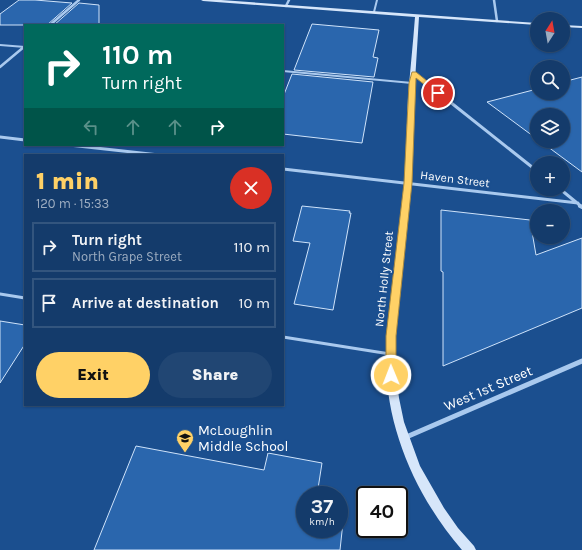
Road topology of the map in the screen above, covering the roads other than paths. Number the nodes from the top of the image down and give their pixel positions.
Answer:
1 (79, 0) edge
2 (203, 0) edge
3 (289, 0) edge
4 (377, 0) edge
5 (494, 0) edge
6 (286, 6) junction
7 (374, 12) junction
8 (417, 15) junction
9 (497, 21) junction
10 (530, 23) edge
11 (51, 24) edge
12 (570, 26) edge
13 (582, 27) edge
14 (0, 45) edge
15 (24, 47) edge
16 (24, 48) edge
17 (0, 67) edge
18 (284, 71) edge
19 (414, 74) junction
20 (412, 83) junction
21 (0, 137) edge
22 (24, 140) edge
23 (78, 146) edge
24 (150, 154) edge
25 (530, 165) edge
26 (284, 169) edge
27 (408, 183) junction
28 (569, 196) edge
29 (578, 203) junction
30 (582, 207) edge
31 (0, 294) edge
32 (24, 298) edge
33 (284, 337) edge
34 (391, 354) junction
35 (582, 361) edge
36 (404, 438) junction
37 (470, 550) edge

1 - 11 street
2 - 6 street
3 - 6 street
4 - 7 lane
5 - 9 street
6 - 7 street
7 - 8 street
8 - 9 street
8 - 19 street, North Holly Street
9 - 10 street
12 - 13 street
14 - 15 lane
16 - 17 street
18 - 20 lane
19 - 20 street, North Holly Street
19 - 25 street
20 - 27 street, North Holly Street
21 - 22 street
23 - 24 street
26 - 27 street, Haven Street
27 - 29 street, Haven Street
27 - 34 street, North Holly Street
28 - 29 street
29 - 30 street
31 - 32 lane
33 - 34 lane
34 - 36 street, North Holly Street
35 - 36 street, West 1st Street
36 - 37 street, North Holly Street

